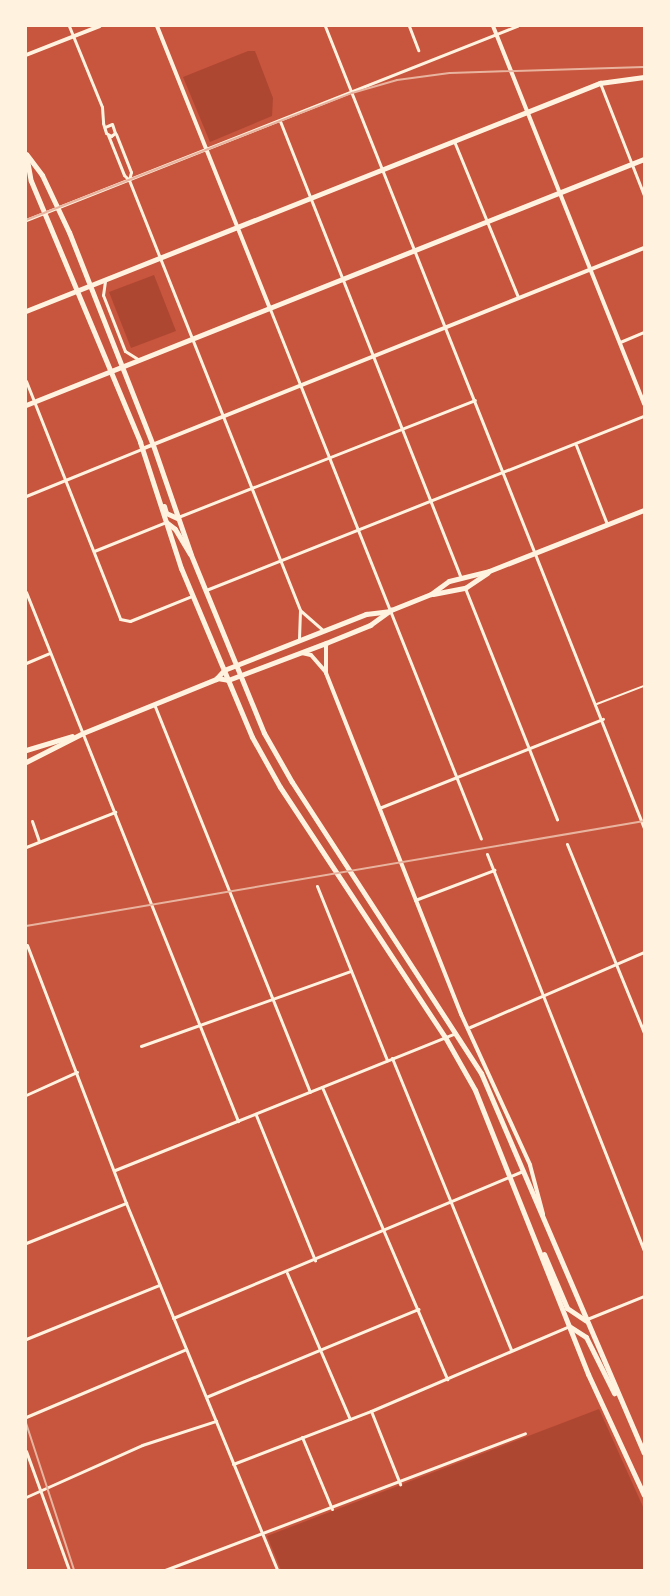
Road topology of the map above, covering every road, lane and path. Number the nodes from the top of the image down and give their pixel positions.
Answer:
1 (69, 26) edge
2 (99, 26) edge
3 (157, 26) edge
4 (325, 26) edge
5 (409, 26) edge
6 (493, 26) edge
7 (517, 26) edge
8 (496, 34) junction
9 (73, 36) junction
10 (418, 50) dead end
11 (26, 55) edge
12 (645, 77) edge
13 (600, 83) junction
14 (352, 93) junction
15 (528, 111) junction
16 (280, 120) junction
17 (105, 127) junction
18 (115, 133) junction
19 (108, 135) junction
20 (454, 141) junction
21 (207, 149) junction
22 (26, 154) edge
23 (645, 159) edge
24 (632, 164) junction
25 (382, 169) junction
26 (129, 180) junction
27 (560, 193) junction
28 (645, 195) edge
29 (311, 198) junction
30 (58, 208) junction
31 (46, 212) junction
32 (26, 220) edge
33 (488, 222) junction
34 (238, 226) junction
35 (645, 248) edge
36 (415, 251) junction
37 (159, 257) junction
38 (590, 270) junction
39 (105, 279) junction
40 (345, 279) junction
41 (90, 285) junction
42 (78, 290) junction
43 (518, 297) junction
44 (270, 309) junction
45 (26, 311) edge
46 (445, 327) junction
47 (645, 332) edge
48 (190, 339) junction
49 (620, 342) junction
50 (374, 356) junction
51 (138, 359) junction
52 (123, 367) junction
53 (111, 373) junction
54 (26, 381) edge
55 (301, 385) junction
56 (475, 400) junction
57 (34, 402) junction
58 (645, 404) edge
59 (26, 405) edge
60 (645, 416) edge
61 (222, 417) junction
62 (403, 429) junction
63 (153, 444) junction
64 (576, 445) junction
65 (142, 449) junction
66 (329, 458) junction
67 (503, 472) junction
68 (66, 480) junction
69 (154, 486) junction
70 (251, 488) junction
71 (26, 496) edge
72 (431, 501) junction
73 (645, 510) edge
74 (177, 518) junction
75 (166, 522) junction
76 (607, 524) junction
77 (357, 530) junction
78 (94, 551) junction
79 (535, 553) junction
80 (191, 555) junction
81 (280, 560) junction
82 (489, 571) junction
83 (460, 576) junction
84 (465, 588) junction
85 (206, 591) junction
86 (26, 592) edge
87 (431, 594) junction
88 (192, 596) junction
89 (300, 610) junction
90 (391, 610) junction
91 (323, 630) junction
92 (299, 640) junction
93 (326, 643) junction
94 (302, 652) junction
95 (50, 653) junction
96 (26, 663) edge
97 (235, 666) junction
98 (224, 670) junction
99 (326, 673) junction
100 (239, 676) junction
101 (217, 678) junction
102 (228, 680) junction
103 (645, 686) edge
104 (154, 704) junction
105 (596, 704) junction
106 (603, 719) junction
107 (83, 733) junction
108 (530, 749) junction
109 (26, 750) edge
110 (26, 762) edge
111 (457, 777) junction
112 (379, 808) junction
113 (115, 812) junction
114 (557, 819) dead end
115 (32, 821) dead end
116 (645, 828) edge
117 (481, 839) dead end
118 (39, 841) junction
119 (567, 844) dead end
120 (26, 847) edge
121 (487, 854) dead end
122 (494, 870) junction
123 (317, 886) dead end
124 (415, 900) junction
125 (27, 945) dead end
126 (645, 952) edge
127 (616, 964) junction
128 (351, 971) junction
129 (544, 996) junction
130 (273, 1001) junction
131 (200, 1026) junction
132 (470, 1027) junction
133 (457, 1032) junction
134 (645, 1032) edge
135 (445, 1037) junction
136 (141, 1046) dead end
137 (392, 1058) junction
138 (387, 1060) junction
139 (77, 1072) junction
140 (321, 1088) junction
141 (310, 1092) junction
142 (26, 1095) edge
143 (256, 1115) junction
144 (238, 1121) junction
145 (115, 1170) junction
146 (523, 1171) junction
147 (512, 1177) junction
148 (126, 1203) junction
149 (453, 1203) junction
150 (545, 1224) junction
151 (386, 1232) junction
152 (26, 1244) edge
153 (538, 1245) junction
154 (645, 1250) edge
155 (315, 1261) junction
156 (287, 1273) junction
157 (159, 1285) junction
158 (645, 1296) edge
159 (418, 1310) junction
160 (173, 1318) junction
161 (585, 1320) junction
162 (569, 1326) junction
163 (26, 1339) edge
164 (186, 1349) junction
165 (320, 1350) junction
166 (511, 1350) junction
167 (447, 1379) junction
168 (206, 1397) junction
169 (618, 1397) junction
170 (371, 1411) junction
171 (26, 1418) edge
172 (350, 1419) junction
173 (216, 1421) junction
174 (525, 1433) dead end
175 (302, 1437) junction
176 (26, 1451) edge
177 (645, 1453) edge
178 (233, 1464) junction
179 (400, 1484) junction
180 (39, 1491) junction
181 (645, 1495) edge
182 (26, 1497) edge
183 (332, 1509) junction
184 (261, 1532) junction
185 (69, 1570) edge
186 (165, 1570) edge
187 (277, 1570) edge

1 - 9 street
2 - 9 street
3 - 21 street
4 - 14 street
5 - 10 street
6 - 8 street
7 - 8 street
8 - 14 street
8 - 15 street
9 - 11 street
9 - 17 street
12 - 13 main road
13 - 15 main road
13 - 24 street
14 - 16 street
14 - 25 street
15 - 20 main road
15 - 27 street
16 - 21 street
16 - 29 street
17 - 18 street
17 - 19 street
18 - 19 street
18 - 26 street
19 - 26 street
20 - 25 main road
20 - 33 street
21 - 26 street
21 - 34 street
22 - 30 main road
22 - 31 main road
23 - 24 main road
24 - 27 main road
24 - 28 street
25 - 29 main road
25 - 36 street
26 - 30 street
26 - 37 street
27 - 33 main road
27 - 38 street
29 - 34 main road
29 - 40 street
30 - 31 street
30 - 41 main road
31 - 32 street
31 - 42 main road
33 - 36 main road
33 - 43 street
34 - 37 main road
34 - 44 street
35 - 38 street
36 - 40 main road
36 - 46 street
37 - 39 main road
37 - 48 street
38 - 43 street
38 - 49 street
39 - 41 main road
39 - 51 street
40 - 44 main road
40 - 50 street
41 - 42 main road
41 - 52 main road
42 - 45 main road
42 - 53 main road
43 - 46 street
44 - 48 main road
44 - 55 street
46 - 50 street
46 - 56 street
47 - 49 street
48 - 51 main road
48 - 61 street
49 - 58 street
50 - 55 street
50 - 62 street
51 - 52 main road
52 - 53 main road
52 - 63 main road
53 - 57 main road
53 - 65 main road
54 - 57 street
55 - 61 street
55 - 66 street
56 - 62 street
56 - 67 street
57 - 59 main road
57 - 68 street
60 - 64 street
61 - 63 street
61 - 70 street
62 - 66 street
62 - 72 street
63 - 65 street
63 - 74 main road
64 - 67 street
64 - 76 street
65 - 68 street
65 - 69 main road
66 - 70 street
66 - 77 street
67 - 72 street
67 - 79 street
68 - 71 street
68 - 78 street
69 - 74 main road
69 - 75 main road
70 - 74 street
70 - 81 street
72 - 77 street
72 - 83 street
73 - 76 main road
74 - 80 main road
75 - 78 street
75 - 80 main road
75 - 88 main road
76 - 79 main road
77 - 81 street
77 - 90 street
78 - 88 street
79 - 82 main road
79 - 105 street
80 - 85 main road
81 - 85 street
81 - 89 street
82 - 83 main road
82 - 84 main road
83 - 87 main road
84 - 87 main road
84 - 108 street
85 - 97 main road
86 - 95 street
87 - 90 main road
88 - 98 main road
89 - 91 street
89 - 92 street
90 - 91 main road
90 - 93 main road
90 - 111 street
91 - 92 main road
92 - 97 main road
93 - 94 main road
93 - 99 street
94 - 99 street
94 - 100 main road
95 - 96 street
95 - 107 street
97 - 98 main road
97 - 100 main road
98 - 101 main road
98 - 102 main road
99 - 112 street
100 - 102 main road
100 - 133 main road
101 - 102 main road
101 - 104 main road
102 - 135 main road
103 - 105 lane
104 - 107 main road
104 - 130 street
105 - 106 street
106 - 108 street
106 - 116 street
107 - 109 main road
107 - 110 main road
107 - 113 street
108 - 111 street
108 - 114 street
111 - 112 street
111 - 117 street
112 - 124 street
113 - 118 street
113 - 131 street
115 - 118 street
118 - 120 street
119 - 127 street
121 - 122 street
122 - 124 street
122 - 129 street
123 - 128 street
124 - 132 street
125 - 139 street
126 - 127 street
127 - 129 street
127 - 134 street
128 - 130 street
128 - 138 street
129 - 132 street
129 - 154 street
130 - 131 street
130 - 141 street
131 - 136 street
131 - 144 street
132 - 150 street
133 - 135 street
133 - 146 main road
135 - 137 street
135 - 147 main road
137 - 138 street
137 - 149 street
138 - 140 street
139 - 142 street
139 - 145 street
140 - 141 street
140 - 151 street
141 - 143 street
143 - 144 street
143 - 155 street
144 - 145 street
145 - 148 street
146 - 147 street
146 - 150 main road
147 - 149 street
147 - 153 main road
148 - 152 street
148 - 157 street
149 - 151 street
149 - 166 street
150 - 161 main road
151 - 155 street
151 - 159 street
153 - 161 main road
153 - 162 main road
155 - 156 street
156 - 160 street
156 - 165 street
157 - 160 street
157 - 163 street
158 - 161 street
159 - 165 street
159 - 167 street
160 - 164 street
161 - 169 main road
162 - 166 street
162 - 169 main road
162 - 181 main road
164 - 168 street
164 - 171 street
165 - 168 street
165 - 172 street
166 - 167 street
167 - 170 street
168 - 173 street
169 - 177 main road
170 - 172 street
170 - 179 street
172 - 175 street
173 - 178 street
173 - 180 street
174 - 179 street
175 - 178 street
175 - 183 street
176 - 180 street
178 - 184 street
179 - 183 street
180 - 182 street
180 - 185 street
183 - 184 street
184 - 186 street
184 - 187 street

